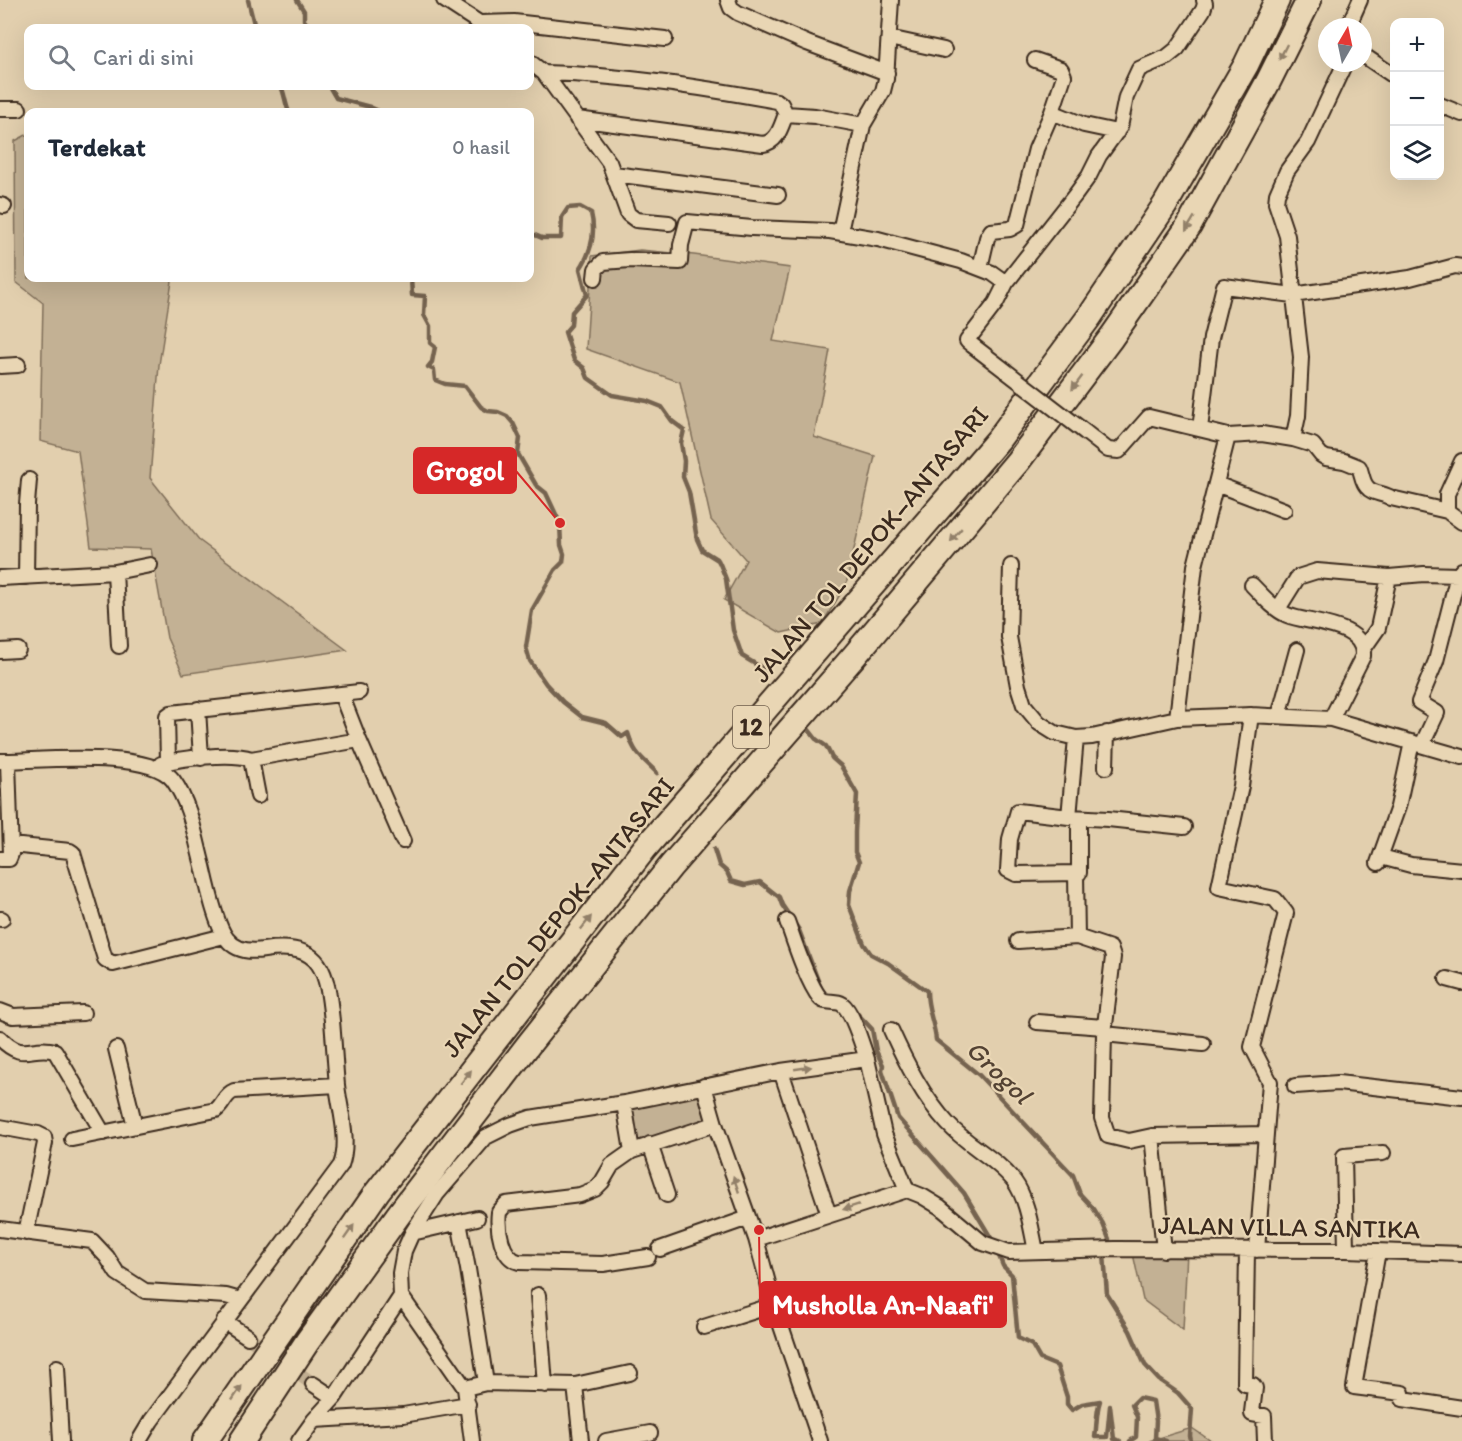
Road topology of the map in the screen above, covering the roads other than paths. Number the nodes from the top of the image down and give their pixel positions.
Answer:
1 (444, 0) edge
2 (728, 0) edge
3 (891, 0) edge
4 (1204, 0) edge
5 (1277, 0) edge
6 (1309, 0) edge
7 (1360, 0) edge
8 (1352, 18) edge
9 (481, 24) edge
10 (499, 24) edge
11 (532, 24) edge
12 (534, 24) edge
13 (889, 38) junction
14 (665, 39) dead end
15 (944, 50) dead end
16 (1035, 60) dead end
17 (1372, 61) edge
18 (534, 65) edge
19 (1341, 72) edge
20 (544, 73) junction
21 (887, 73) junction
22 (1390, 73) edge
23 (1444, 106) edge
24 (0, 109) edge
25 (19, 109) dead end
26 (1052, 112) junction
27 (1462, 113) edge
28 (786, 114) junction
29 (577, 119) junction
30 (863, 125) junction
31 (1117, 132) junction
32 (614, 174) junction
33 (778, 195) dead end
34 (669, 223) dead end
35 (840, 232) junction
36 (1462, 267) edge
37 (980, 268) junction
38 (595, 278) dead end
39 (1006, 284) junction
40 (1293, 296) junction
41 (18, 365) dead end
42 (0, 366) edge
43 (1200, 429) junction
44 (1228, 436) junction
45 (1293, 439) junction
46 (1462, 461) edge
47 (29, 480) dead end
48 (1216, 484) junction
49 (1284, 510) dead end
50 (1447, 511) junction
51 (1462, 522) edge
52 (150, 565) dead end
53 (1011, 566) dead end
54 (115, 572) junction
55 (1460, 572) edge
56 (1389, 577) junction
57 (0, 578) edge
58 (26, 578) junction
59 (1252, 585) dead end
60 (1278, 609) junction
61 (119, 646) dead end
62 (1364, 648) junction
63 (18, 650) dead end
64 (1297, 650) dead end
65 (0, 651) edge
66 (359, 692) dead end
67 (341, 694) junction
68 (198, 709) junction
69 (1251, 715) junction
70 (1279, 716) junction
71 (1176, 718) junction
72 (1331, 719) junction
73 (1107, 734) junction
74 (1076, 738) junction
75 (359, 740) junction
76 (1417, 743) junction
77 (1462, 757) edge
78 (201, 758) junction
79 (251, 759) junction
80 (4, 761) edge
81 (168, 762) junction
82 (1106, 766) dead end
83 (153, 767) junction
84 (258, 796) dead end
85 (1074, 818) junction
86 (1184, 827) dead end
87 (403, 841) dead end
88 (11, 846) junction
89 (0, 859) edge
90 (1462, 870) edge
91 (1076, 874) junction
92 (787, 921) dead end
93 (224, 936) junction
94 (1077, 938) junction
95 (1018, 941) dead end
96 (1447, 979) dead end
97 (1462, 983) edge
98 (0, 1011) edge
99 (83, 1013) dead end
100 (1037, 1022) dead end
101 (891, 1030) dead end
102 (1104, 1031) junction
103 (0, 1038) edge
104 (1203, 1044) dead end
105 (116, 1049) dead end
106 (867, 1059) junction
107 (781, 1071) junction
108 (338, 1085) junction
109 (704, 1086) junction
110 (1295, 1086) dead end
111 (1462, 1096) edge
112 (624, 1103) junction
113 (715, 1124) junction
114 (135, 1126) junction
115 (0, 1127) edge
116 (103, 1133) junction
117 (1266, 1134) junction
118 (1152, 1136) junction
119 (72, 1139) dead end
120 (650, 1144) junction
121 (632, 1150) junction
122 (1383, 1154) dead end
123 (907, 1190) junction
124 (667, 1195) dead end
125 (829, 1215) junction
126 (477, 1218) dead end
127 (748, 1218) junction
128 (459, 1222) junction
129 (0, 1228) edge
130 (26, 1233) junction
131 (412, 1233) junction
132 (756, 1239) junction
133 (660, 1249) dead end
134 (1164, 1250) junction
135 (1252, 1250) junction
136 (1346, 1250) junction
137 (1036, 1251) junction
138 (1378, 1251) junction
139 (1462, 1254) edge
140 (648, 1257) dead end
141 (538, 1295) dead end
142 (400, 1296) junction
143 (240, 1300) junction
144 (774, 1305) junction
145 (224, 1321) junction
146 (704, 1327) dead end
147 (248, 1336) tunnel mouth
148 (57, 1367) dead end
149 (630, 1373) dead end
150 (486, 1383) junction
151 (313, 1384) tunnel mouth
152 (545, 1385) junction
153 (575, 1385) junction
154 (465, 1388) junction
155 (334, 1398) junction
156 (468, 1404) junction
157 (1462, 1408) edge
158 (314, 1420) junction
159 (650, 1433) dead end
160 (61, 1441) edge
161 (139, 1441) edge
162 (205, 1441) edge
163 (242, 1441) edge
164 (299, 1441) edge
165 (472, 1441) edge
166 (581, 1441) edge
167 (606, 1441) edge
168 (820, 1441) edge
169 (1265, 1441) edge

1 - 9 street
2 - 21 street
3 - 13 street
4 - 31 street
162 -> 5 highway, JALAN TOL DEPOK–ANTASARI / 12
6 -> 163 highway, 12
7 - 8 street
10 - 11 street
12 - 14 street
13 - 15 street
13 - 21 street
16 - 26 street
17 - 22 street
18 - 20 street
19 - 40 street
20 - 28 street
20 - 29 street
21 - 30 street
23 - 27 street
24 - 25 street
26 - 31 street
26 - 37 street
28 - 29 street
28 - 30 street
29 - 32 street
30 - 35 street
31 - 39 street
32 - 33 street
32 - 34 street
35 - 37 street
35 - 38 street
36 - 40 street
37 - 39 street
39 - 43 street, bridge
40 - 43 street
40 - 45 street
41 - 42 street
43 - 44 street
44 - 45 street
44 - 48 street
45 - 50 street
46 - 50 street
47 - 58 street
48 - 49 street
48 - 71 street
50 - 51 street
52 - 54 street
53 - 74 street
54 - 58 street
54 - 61 street
55 - 56 street
55 - 76 street
56 - 60 street
56 - 62 street
57 - 58 street
59 - 60 street
60 - 62 street
62 - 72 street
63 - 65 street
64 - 70 street
66 - 67 street
67 - 68 street
67 - 75 street
68 - 78 street
68 - 81 street
69 - 70 street
69 - 71 street
69 - 117 street
70 - 72 street
71 - 73 street
72 - 76 street
73 - 74 street
73 - 82 street
74 - 85 street
75 - 79 street
75 - 87 street
76 - 77 street
76 - 90 street
78 - 79 street
78 - 81 street
79 - 84 street
80 - 83 street
80 - 88 street
81 - 83 street
83 - 93 street
85 - 86 street
85 - 91 street
85 - 91 street
88 - 89 street
88 - 93 street
91 - 94 street
92 - 106 street
93 - 108 street
94 - 95 street
94 - 102 street
96 - 97 street
98 - 99 street
100 - 102 street
101 - 137 street
102 - 104 street
102 - 118 street
103 - 116 street
105 - 114 street
107 -> 106 street
106 - 123 street
107 - 109 street
107 - 125 street
108 - 114 street
108 - 143 street
109 - 112 street
109 - 113 street
110 - 111 street
112 - 121 street
112 - 131 street
113 - 120 street
127 -> 113 street
114 - 116 street
115 - 130 street
116 - 119 street
117 - 118 street
117 - 135 street
118 - 134 street
120 - 121 street
120 - 124 street
121 - 140 street
122 - 136 street
123 -> 125 street
123 - 137 street, JALAN VILLA SANTIKA
125 - 132 street
126 - 128 street
127 - 132 street
127 - 133 street
128 - 131 street
128 - 150 street
129 - 130 street
130 - 143 street
131 - 142 street
132 - 144 street
134 - 135 street, JALAN VILLA SANTIKA
134 - 137 street, JALAN VILLA SANTIKA
135 - 136 street, JALAN VILLA SANTIKA
135 - 169 street
136 - 138 street, JALAN VILLA SANTIKA
138 - 139 street, JALAN VILLA SANTIKA
138 - 157 street
141 - 152 street
142 - 154 street
142 - 155 street
143 - 145 street
144 - 146 street
144 - 168 street
145 - 147 street
145 - 161 street
148 - 160 street
149 - 153 street
150 - 152 street
150 - 154 street
151 - 155 street
152 - 153 street
153 - 166 street
154 - 156 street
155 - 158 street
156 - 158 street
156 - 165 street
158 - 164 street
159 - 167 street

